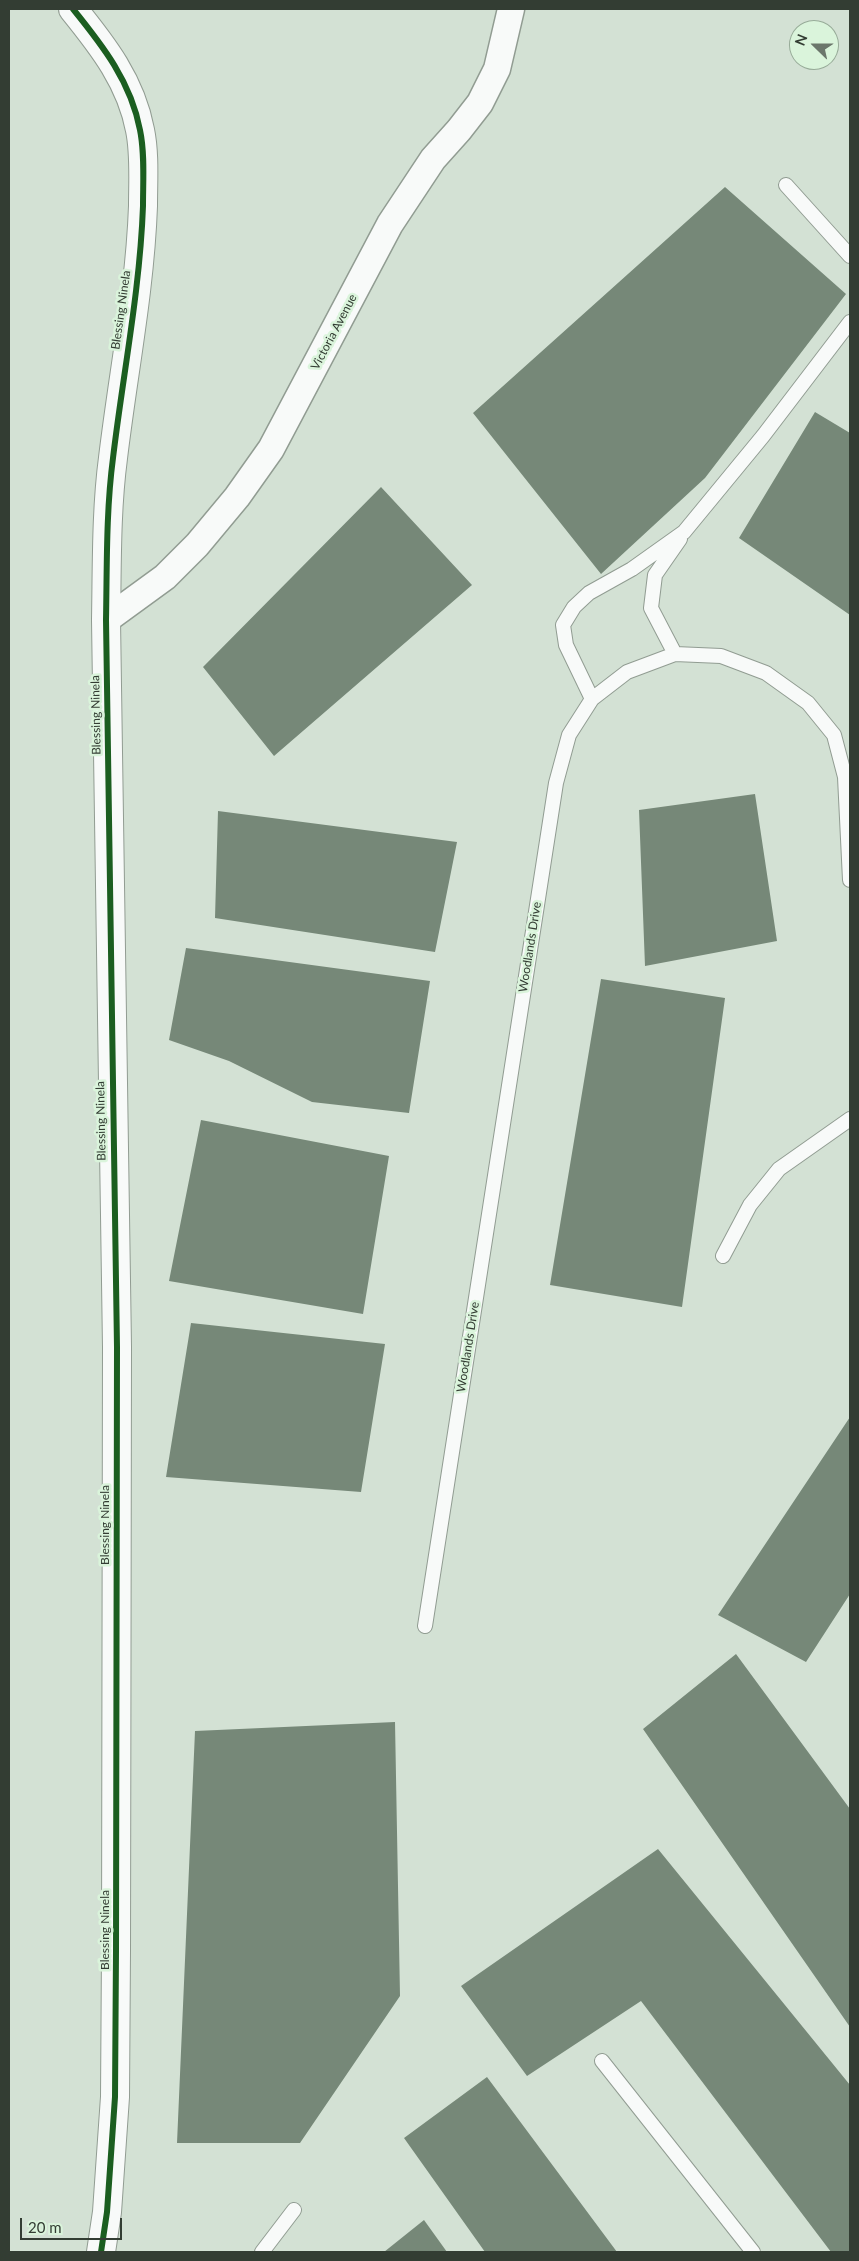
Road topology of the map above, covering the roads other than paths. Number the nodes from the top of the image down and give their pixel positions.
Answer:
1 (74, 9) edge
2 (511, 9) edge
3 (786, 185) dead end
4 (850, 256) edge
5 (850, 322) edge
6 (684, 532) junction
7 (106, 620) junction
8 (675, 654) junction
9 (592, 699) junction
10 (850, 880) edge
11 (850, 1119) edge
12 (723, 1256) dead end
13 (425, 1626) dead end
14 (602, 2061) dead end
15 (294, 2210) dead end
16 (101, 2252) edge
17 (262, 2252) edge
18 (753, 2252) edge

1 - 7 street, Blessing Ninela
2 - 7 street, Victoria Avenue
3 - 4 lane
5 - 6 lane
6 - 8 lane
6 - 9 lane
7 - 16 street, Blessing Ninela
8 - 9 lane, Woodlands Drive
8 - 10 lane, Woodlands Drive
9 - 13 lane, Woodlands Drive
11 - 12 lane
14 - 18 lane
15 - 17 lane

